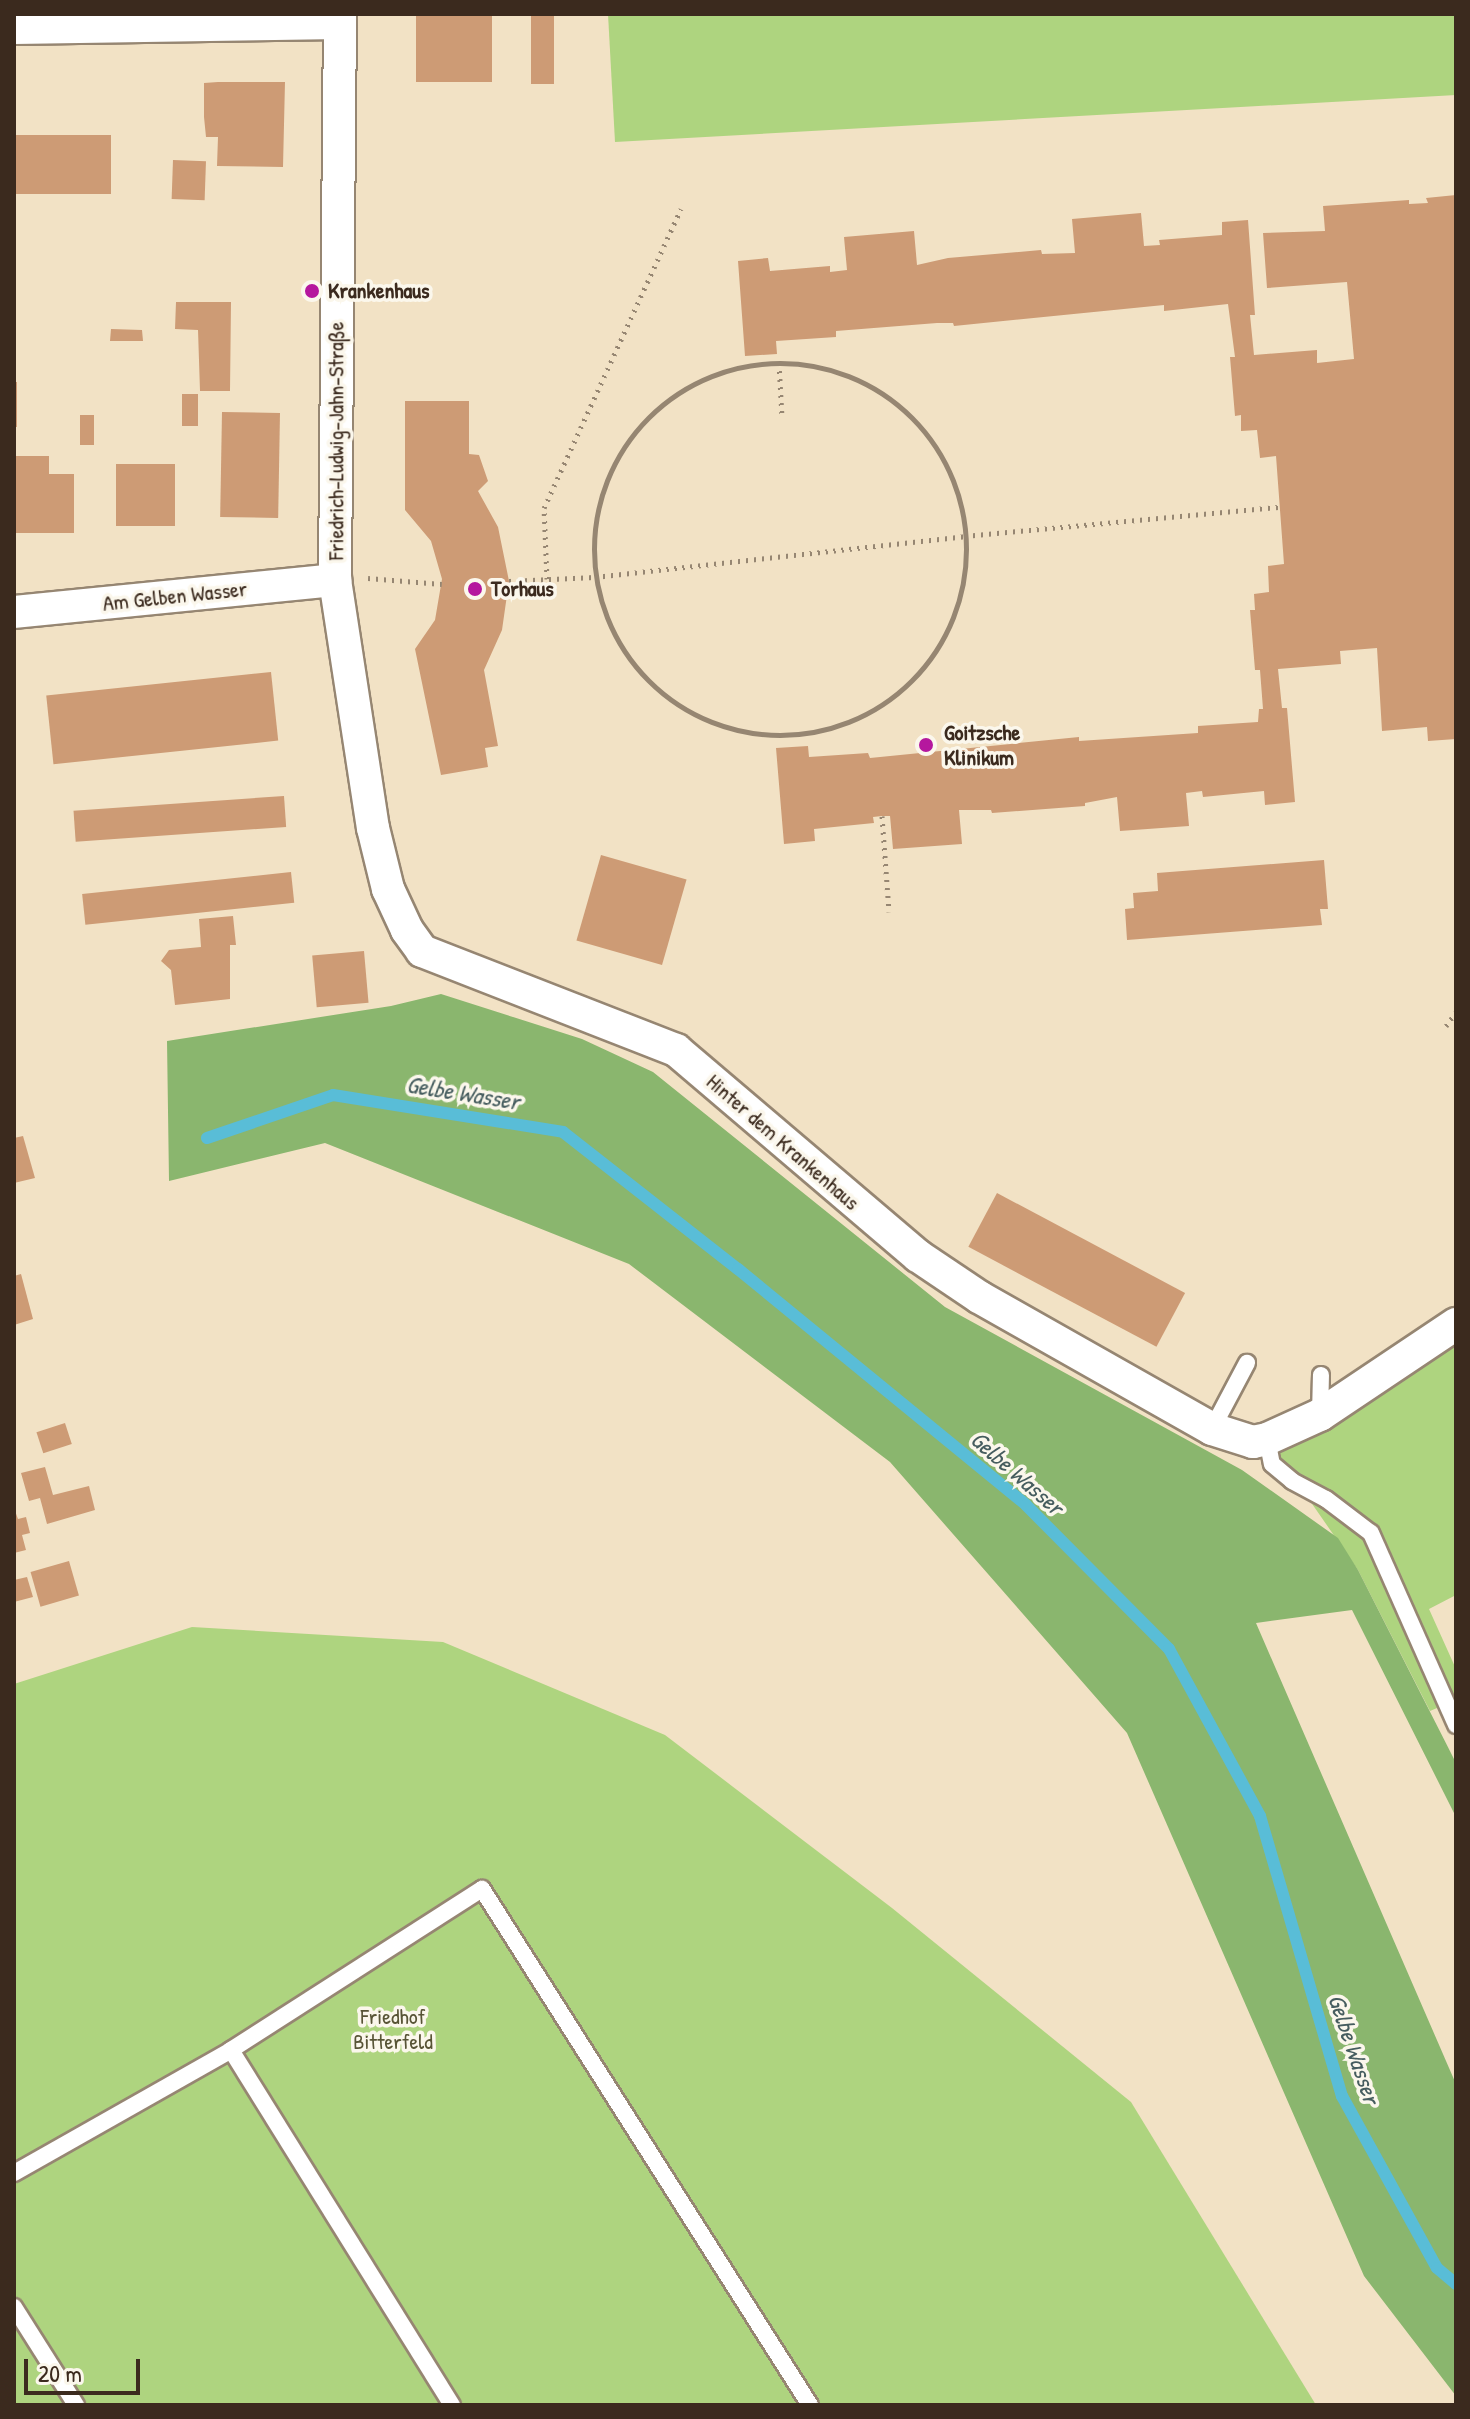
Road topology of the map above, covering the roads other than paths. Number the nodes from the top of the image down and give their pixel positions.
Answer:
1 (340, 19) edge
2 (14, 28) edge
3 (335, 580) junction
4 (14, 612) edge
5 (1456, 1324) edge
6 (1247, 1363) dead end
7 (1321, 1375) dead end
8 (1320, 1415) junction
9 (1212, 1429) junction
10 (1267, 1439) junction
11 (1456, 1725) edge
12 (231, 2050) junction
13 (14, 2173) edge
14 (14, 2307) edge
15 (76, 2405) edge
16 (452, 2405) edge
17 (810, 2405) edge

1 - 2 street
1 - 3 street, Friedrich-Ludwig-Jahn-Straße
3 - 4 street, Am Gelben Wasser
3 - 9 street, Hinter dem Krankenhaus
5 - 8 street
6 - 9 lane
7 - 8 lane
8 - 10 street
9 - 10 street, Hinter dem Krankenhaus
10 - 11 lane
12 - 13 lane
12 - 16 lane
12 - 17 lane
14 - 15 lane

